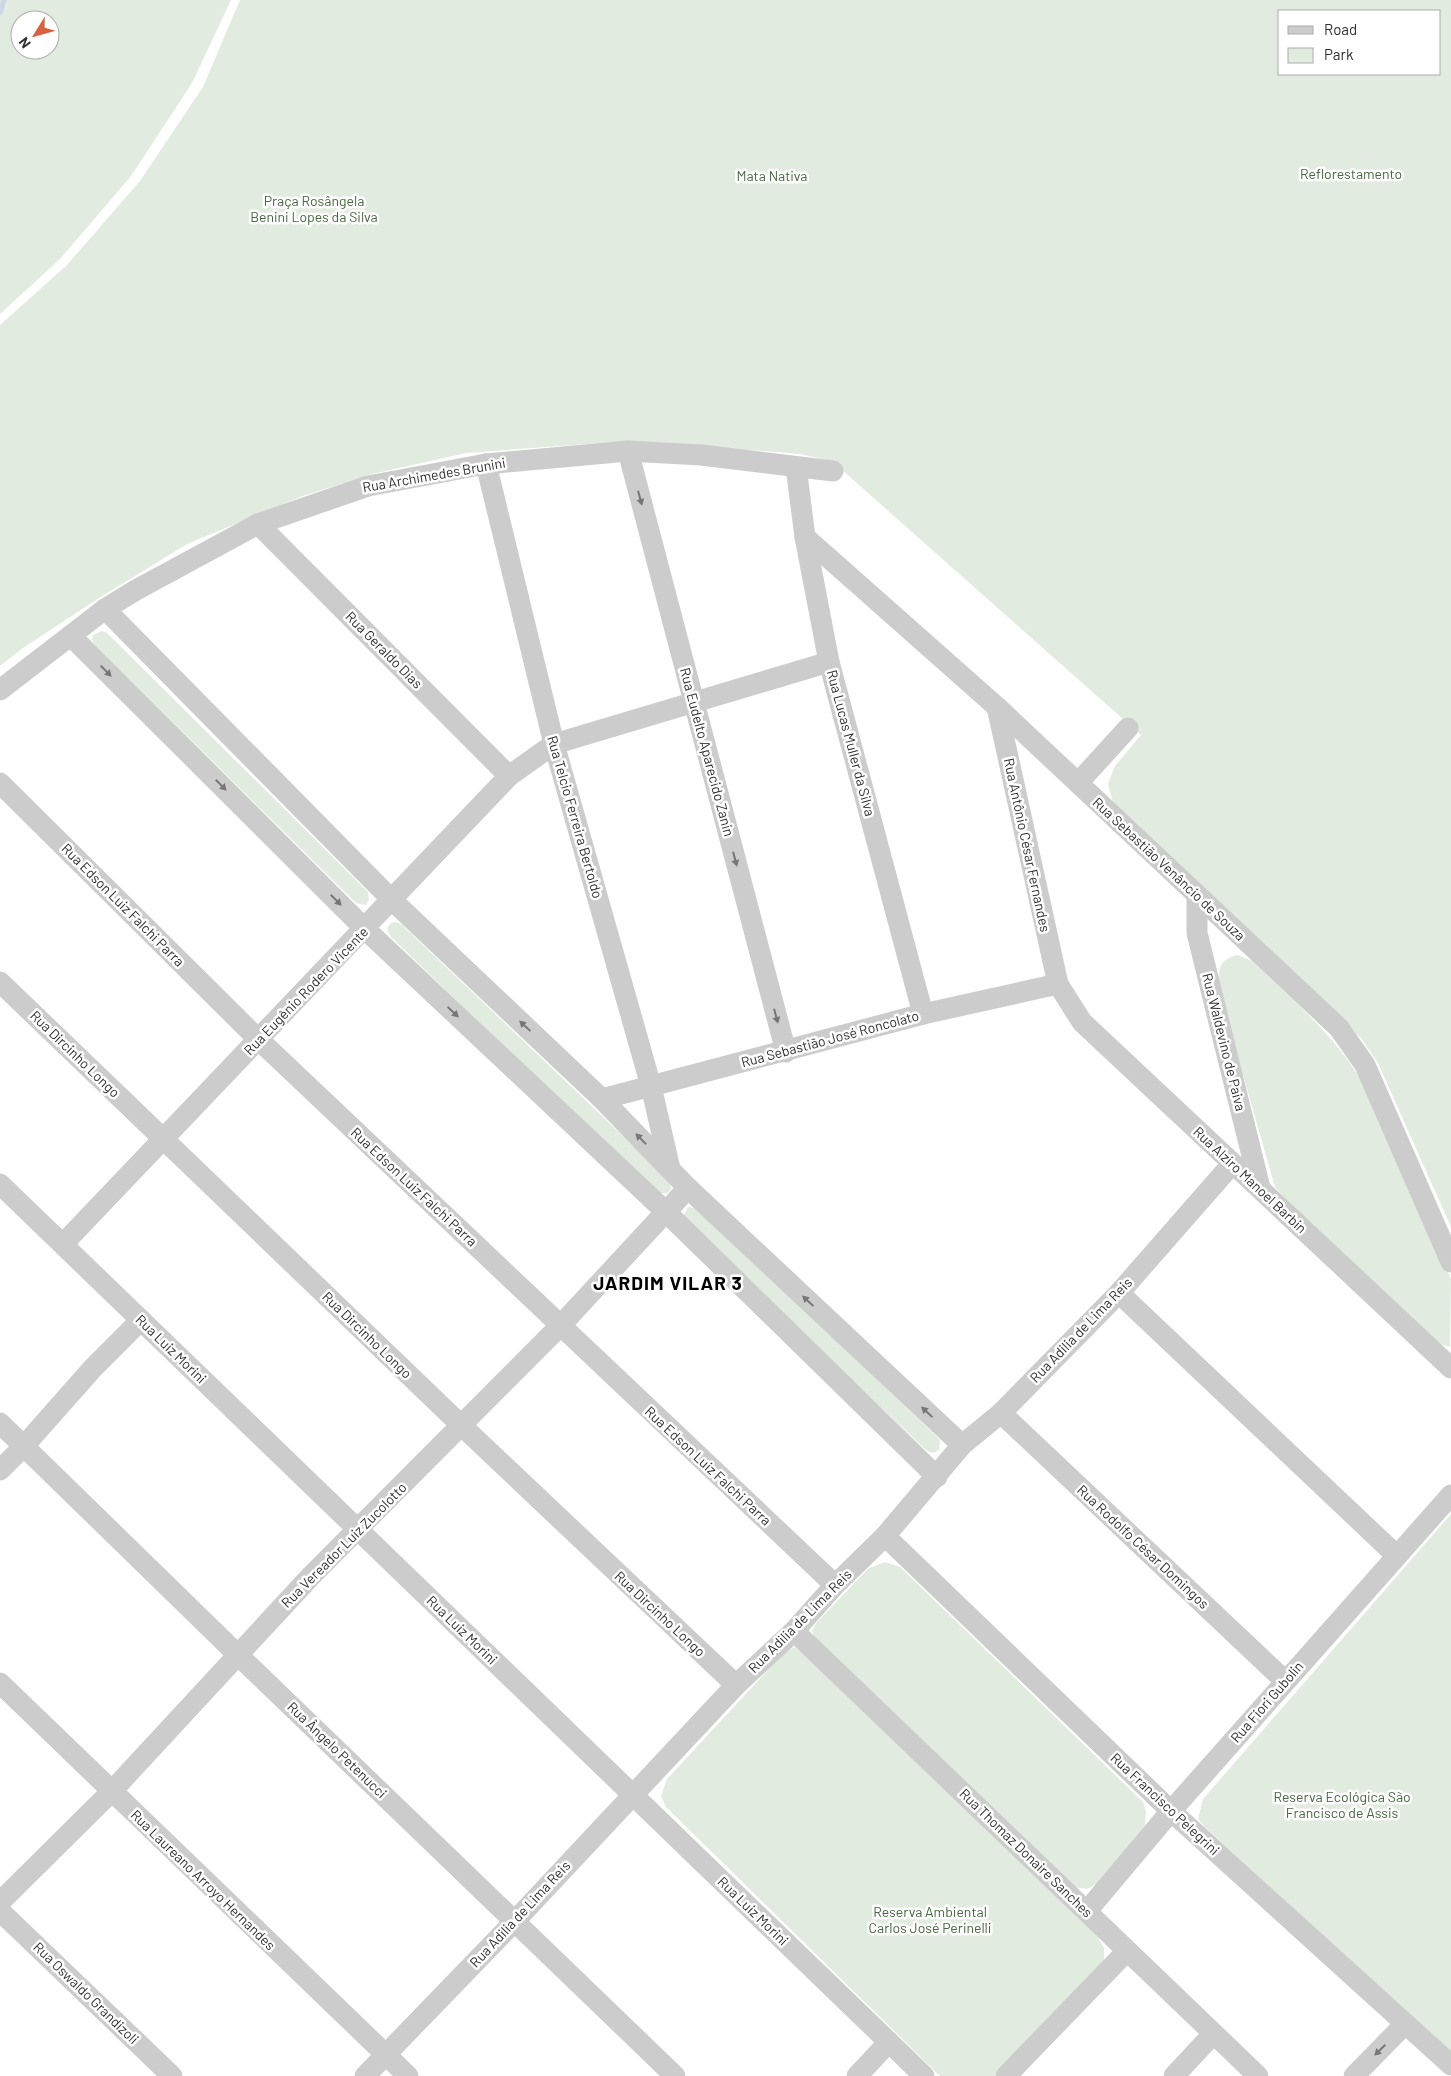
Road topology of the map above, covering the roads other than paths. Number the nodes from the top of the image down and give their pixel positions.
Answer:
1 (628, 451) junction
2 (486, 464) junction
3 (796, 467) junction
4 (833, 471) dead end
5 (258, 524) junction
6 (805, 537) junction
7 (105, 609) junction
8 (71, 636) junction
9 (829, 662) junction
10 (0, 690) edge
11 (694, 703) junction
12 (997, 707) junction
13 (1128, 728) dead end
14 (554, 744) junction
15 (510, 776) junction
16 (0, 783) edge
17 (1078, 784) junction
18 (1197, 895) junction
19 (393, 900) junction
20 (365, 929) junction
21 (0, 982) edge
22 (1058, 984) junction
23 (924, 1014) junction
24 (259, 1040) junction
25 (786, 1052) junction
26 (651, 1086) junction
27 (602, 1099) junction
28 (164, 1140) junction
29 (1232, 1164) junction
30 (670, 1169) junction
31 (0, 1184) edge
32 (688, 1188) junction
33 (1260, 1188) junction
34 (666, 1212) junction
35 (63, 1244) junction
36 (1451, 1262) edge
37 (1119, 1293) junction
38 (142, 1320) junction
39 (560, 1326) junction
40 (1451, 1368) edge
41 (1001, 1413) junction
42 (0, 1423) edge
43 (462, 1426) junction
44 (962, 1445) junction
45 (24, 1446) junction
46 (0, 1470) edge
47 (937, 1477) junction
48 (1451, 1495) edge
49 (358, 1529) junction
50 (885, 1536) junction
51 (1397, 1556) junction
52 (835, 1585) junction
53 (794, 1631) junction
54 (238, 1655) junction
55 (1285, 1681) junction
56 (0, 1683) edge
57 (736, 1685) junction
58 (110, 1792) junction
59 (633, 1795) junction
60 (1171, 1811) junction
61 (0, 1902) edge
62 (0, 1911) edge
63 (1087, 1911) junction
64 (514, 1922) junction
65 (1127, 1951) junction
66 (1406, 2024) junction
67 (1213, 2034) junction
68 (889, 2042) junction
69 (386, 2055) junction
70 (1451, 2065) edge
71 (172, 2076) edge
72 (365, 2076) edge
73 (408, 2076) edge
74 (675, 2076) edge
75 (857, 2076) edge
76 (924, 2076) edge
77 (1006, 2076) edge
78 (1174, 2076) edge
79 (1258, 2076) edge
80 (1354, 2076) edge

1 - 2 street, Rua Archimedes Brunini
1 - 3 street, Rua Archimedes Brunini
1 -> 11 street, Rua Eudelto Aparecido Zanin
2 - 5 street, Rua Archimedes Brunini
2 - 14 street, Rua Telcio Ferreira Bertoldo
3 - 4 street, Rua Archimedes Brunini
3 - 6 street, Rua Lucas Muller da Silva
5 - 7 street, Rua Archimedes Brunini
5 - 15 street, Rua Geraldo Dias
6 - 9 street, Rua Lucas Muller da Silva
6 - 12 street, Rua Sebastião Venâncio de Souza
7 - 8 street, Rua Archimedes Brunini
7 - 19 street
8 - 10 street, Rua Archimedes Brunini
8 -> 20 street
9 - 11 street, Rua Eugênio Rodero Vicente
9 - 23 street, Rua Lucas Muller da Silva
11 - 14 street, Rua Eugênio Rodero Vicente
11 -> 25 street, Rua Eudelto Aparecido Zanin
12 - 17 street, Rua Sebastião Venâncio de Souza
12 - 22 street, Rua Antônio César Fernandes
13 - 17 street
14 - 15 street, Rua Eugênio Rodero Vicente
14 - 26 street, Rua Telcio Ferreira Bertoldo
15 - 19 street, Rua Eugênio Rodero Vicente
16 - 24 street, Rua Edson Luiz Falchi Parra
17 - 18 street, Rua Sebastião Venâncio de Souza
18 - 33 street, Rua Waldevino de Paiva
18 - 36 street, Rua Sebastião Venâncio de Souza
19 - 20 street, Rua Eugênio Rodero Vicente
27 -> 19 street
20 - 24 street, Rua Eugênio Rodero Vicente
20 -> 34 street
21 - 28 street, Rua Dircinho Longo
22 - 23 street, Rua Sebastião José Roncolato
22 - 29 street, Rua Alziro Manoel Barbin
23 - 25 street, Rua Sebastião José Roncolato
24 - 28 street, Rua Eugênio Rodero Vicente
24 - 39 street, Rua Edson Luiz Falchi Parra
25 - 26 street, Rua Sebastião José Roncolato
26 - 27 street, Rua Sebastião José Roncolato
26 - 30 street, Rua Telcio Ferreira Bertoldo
30 -> 27 street
28 - 35 street, Rua Eugênio Rodero Vicente
28 - 43 street, Rua Dircinho Longo
29 - 33 street, Rua Alziro Manoel Barbin
29 - 37 street, Rua Adilia de Lima Reis
30 - 32 street
31 - 35 street, Rua Luiz Morini
32 - 34 street, Rua Vereador Luiz Zucolotto
44 -> 32 street
33 - 40 street, Rua Alziro Manoel Barbin
34 - 39 street, Rua Vereador Luiz Zucolotto
34 - 47 street
35 - 38 street, Rua Luiz Morini
37 - 41 street, Rua Adilia de Lima Reis
37 - 51 street
38 - 45 street
38 - 49 street, Rua Luiz Morini
39 - 43 street, Rua Vereador Luiz Zucolotto
39 - 52 street, Rua Edson Luiz Falchi Parra
41 - 44 street, Rua Adilia de Lima Reis
41 - 55 street, Rua Rodolfo César Domingos
42 - 45 street, Rua Ângelo Petenucci
43 - 49 street, Rua Vereador Luiz Zucolotto
43 - 57 street, Rua Dircinho Longo
44 - 47 street, Rua Adilia de Lima Reis
45 - 46 street
45 - 54 street, Rua Ângelo Petenucci
47 - 50 street, Rua Adilia de Lima Reis
48 - 51 street, Rua Fiori Gubolin
49 - 54 street, Rua Vereador Luiz Zucolotto
49 - 59 street, Rua Luiz Morini
50 - 52 street, Rua Adilia de Lima Reis
50 - 60 street, Rua Francisco Pelegrini
51 - 55 street, Rua Fiori Gubolin
52 - 53 street, Rua Adilia de Lima Reis
53 - 57 street, Rua Adilia de Lima Reis
53 - 63 street, Rua Thomaz Donaire Sanches
54 - 58 street, Rua Vereador Luiz Zucolotto
54 - 64 street, Rua Ângelo Petenucci
55 - 60 street, Rua Fiori Gubolin
56 - 58 street, Rua Laureano Arroyo Hernandes
57 - 59 street, Rua Adilia de Lima Reis
58 - 61 street, Rua Vereador Luiz Zucolotto
58 - 69 street, Rua Laureano Arroyo Hernandes
59 - 64 street, Rua Adilia de Lima Reis
59 - 68 street, Rua Luiz Morini
60 - 63 street, Rua Fiori Gubolin
60 - 66 street, Rua Francisco Pelegrini
62 - 71 street, Rua Oswaldo Grandizoli
63 - 65 street, Rua Thomaz Donaire Sanches
64 - 69 street, Rua Adilia de Lima Reis
64 - 74 street, Rua Ângelo Petenucci
65 - 67 street, Rua Thomaz Donaire Sanches
65 - 77 street
66 - 70 street, Rua Francisco Pelegrini
66 -> 80 street
67 - 78 street
67 - 79 street, Rua Thomaz Donaire Sanches
68 - 75 street
68 - 76 street, Rua Luiz Morini
69 - 72 street, Rua Adilia de Lima Reis
69 - 73 street, Rua Laureano Arroyo Hernandes

